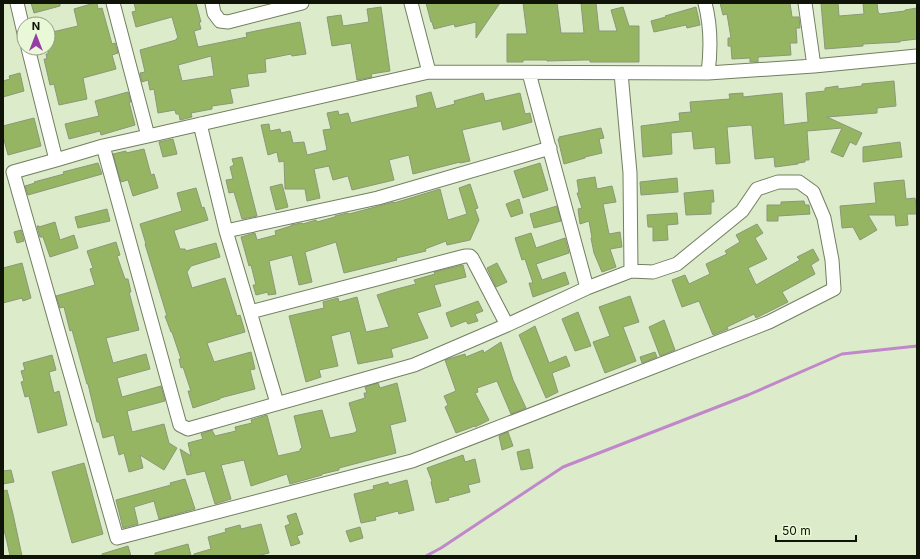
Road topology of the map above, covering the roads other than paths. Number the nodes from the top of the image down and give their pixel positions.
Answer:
1 (17, 3) edge
2 (113, 3) edge
3 (212, 3) edge
4 (302, 3) edge
5 (411, 3) edge
6 (705, 3) edge
7 (805, 3) edge
8 (20, 16) edge
9 (30, 56) edge
10 (917, 56) edge
11 (814, 66) junction
12 (429, 72) junction
13 (529, 73) junction
14 (621, 73) junction
15 (708, 74) junction
16 (200, 124) junction
17 (148, 136) junction
18 (103, 146) junction
19 (550, 148) junction
20 (56, 160) junction
21 (226, 231) junction
22 (631, 271) junction
23 (587, 288) junction
24 (250, 312) junction
25 (507, 325) junction
26 (277, 403) junction

1 - 8 street
2 - 17 street
3 - 4 street
5 - 12 street
6 - 15 street
7 - 11 street
9 - 20 street
10 - 11 street
11 - 15 street
12 - 13 street
12 - 16 street
13 - 14 street
13 - 19 street
14 - 15 street
14 - 22 street
16 - 17 street
16 - 21 street
17 - 18 street
18 - 20 street
18 - 26 street
19 - 21 street
19 - 23 street
20 - 22 street
21 - 24 street
22 - 23 street
23 - 25 street
24 - 25 street
24 - 26 street
25 - 26 street

